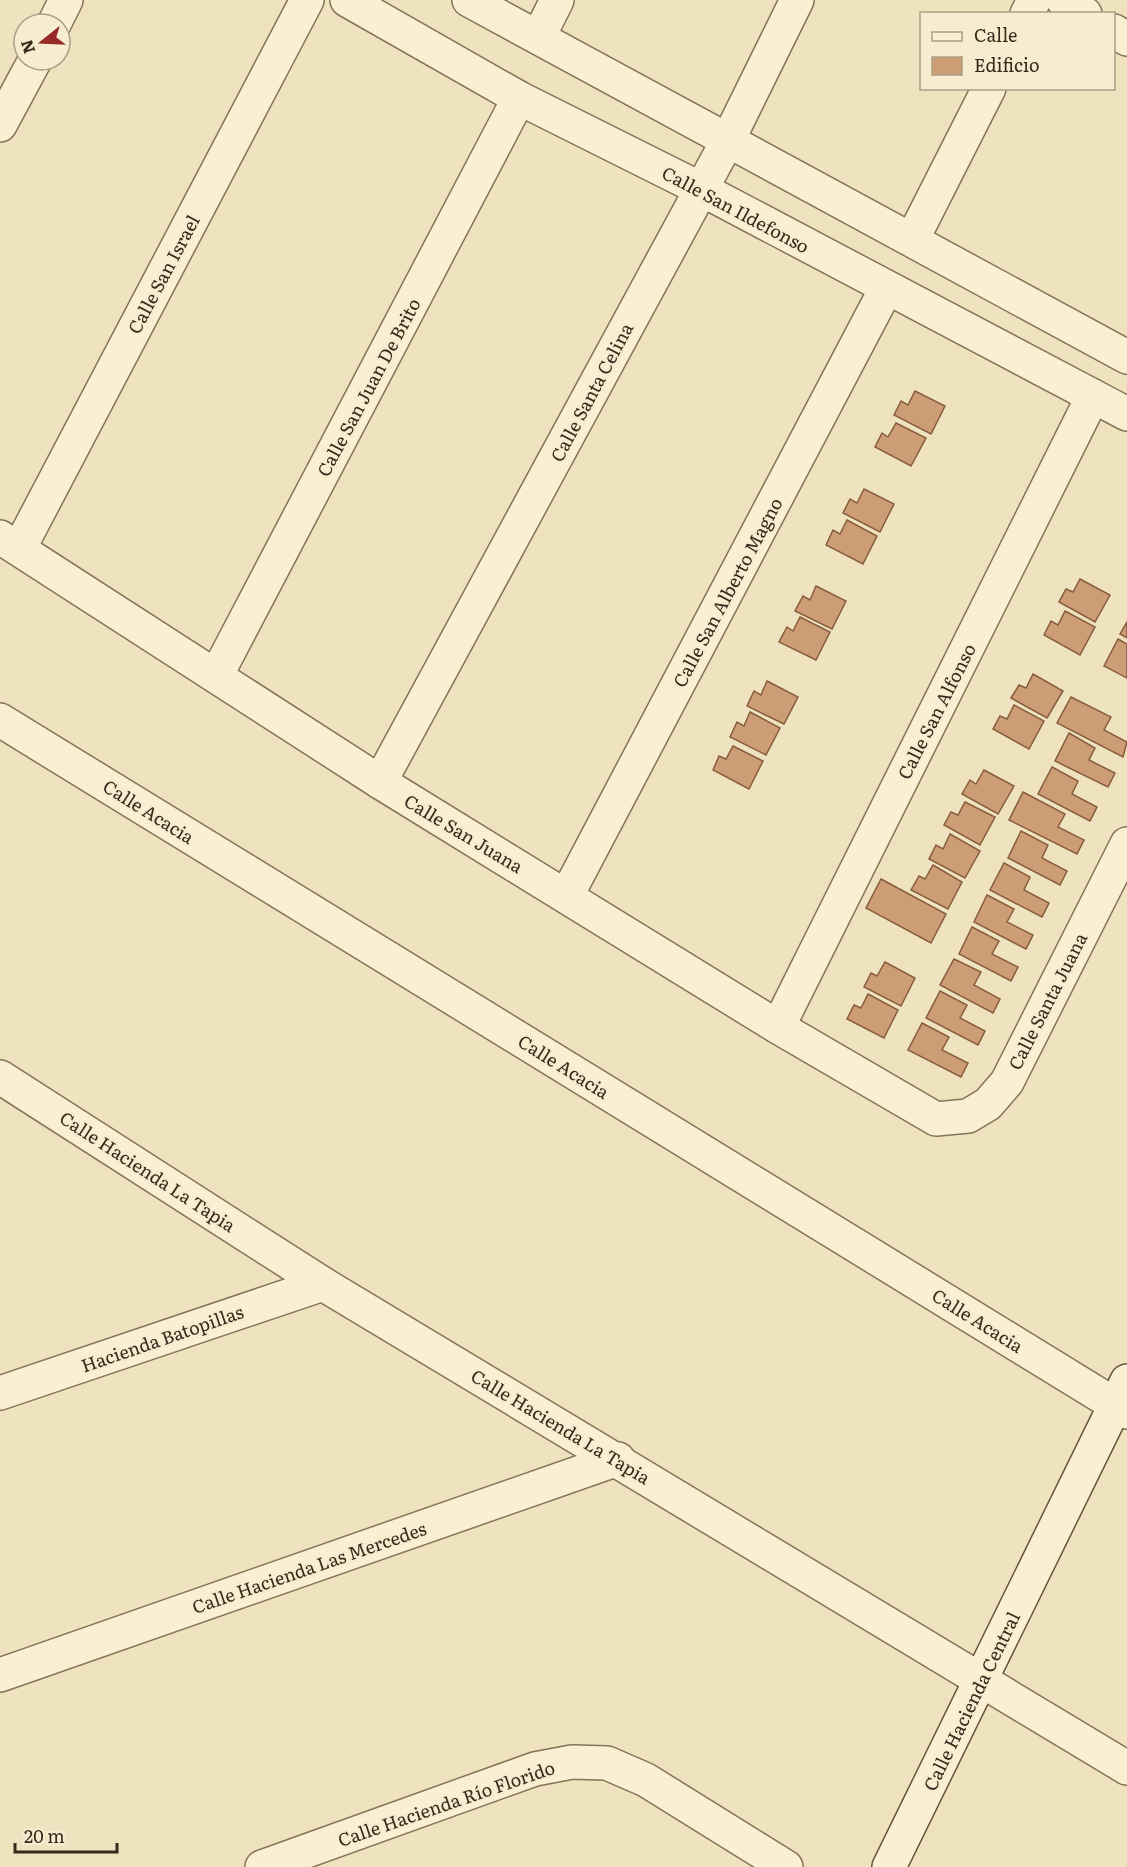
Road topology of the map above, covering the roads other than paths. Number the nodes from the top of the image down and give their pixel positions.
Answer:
1 (307, 0) edge
2 (347, 0) edge
3 (468, 0) edge
4 (557, 0) edge
5 (797, 0) edge
6 (1063, 0) edge
7 (1082, 12) edge
8 (539, 36) junction
9 (29, 72) edge
10 (988, 90) edge
11 (519, 98) junction
12 (0, 125) edge
13 (728, 140) junction
14 (701, 189) junction
15 (913, 238) junction
16 (886, 289) junction
17 (1124, 348) edge
18 (1093, 396) junction
19 (1127, 414) edge
20 (10, 543) edge
21 (216, 676) junction
22 (0, 720) edge
23 (380, 782) junction
24 (1127, 844) edge
25 (567, 895) junction
26 (778, 1027) junction
27 (0, 1077) edge
28 (32, 1096) junction
29 (0, 1107) edge
30 (936, 1119) joint
31 (323, 1284) junction
32 (0, 1393) edge
33 (1123, 1399) edge
34 (618, 1459) junction
35 (0, 1675) edge
36 (981, 1679) junction
37 (1127, 1768) edge
38 (262, 1867) edge
39 (786, 1867) edge
40 (889, 1867) edge

1 - 20 street, Calle San Israel
2 - 11 street, Calle San Ildefonso
3 - 8 street
4 - 8 street
5 - 13 street, Calle Santa Celina
6 - 7 street
8 - 13 street
9 - 12 street
10 - 15 street
11 - 14 street, Calle San Ildefonso
11 - 21 street, Calle San Juan De Brito
13 - 14 street, Calle Santa Celina
13 - 15 street
14 - 16 street, Calle San Ildefonso
14 - 23 street, Calle Santa Celina
15 - 17 street
16 - 18 street, Calle San Ildefonso
16 - 25 street, Calle San Alberto Magno
18 - 19 street, Calle San Ildefonso
18 - 26 street, Calle San Alfonso
20 - 21 street, Calle San Juana
21 - 23 street, Calle San Juana
22 - 33 street, Calle Acacia
23 - 25 street, Calle San Juana
24 - 30 street, Calle Santa Juana
25 - 26 street, Calle San Juana
26 - 30 street, Calle San Juana
27 - 28 street, Calle Hacienda La Tapia
28 - 29 street
28 - 31 street, Calle Hacienda La Tapia
31 - 32 street, Hacienda Batopillas
31 - 34 street, Calle Hacienda La Tapia
33 - 36 street, Calle Hacienda Central
34 - 35 street, Calle Hacienda Las Mercedes
34 - 36 street, Calle Hacienda La Tapia
36 - 37 street, Calle Hacienda La Tapia
36 - 40 street, Calle Hacienda Central
38 - 39 street, Calle Hacienda Río Florido

